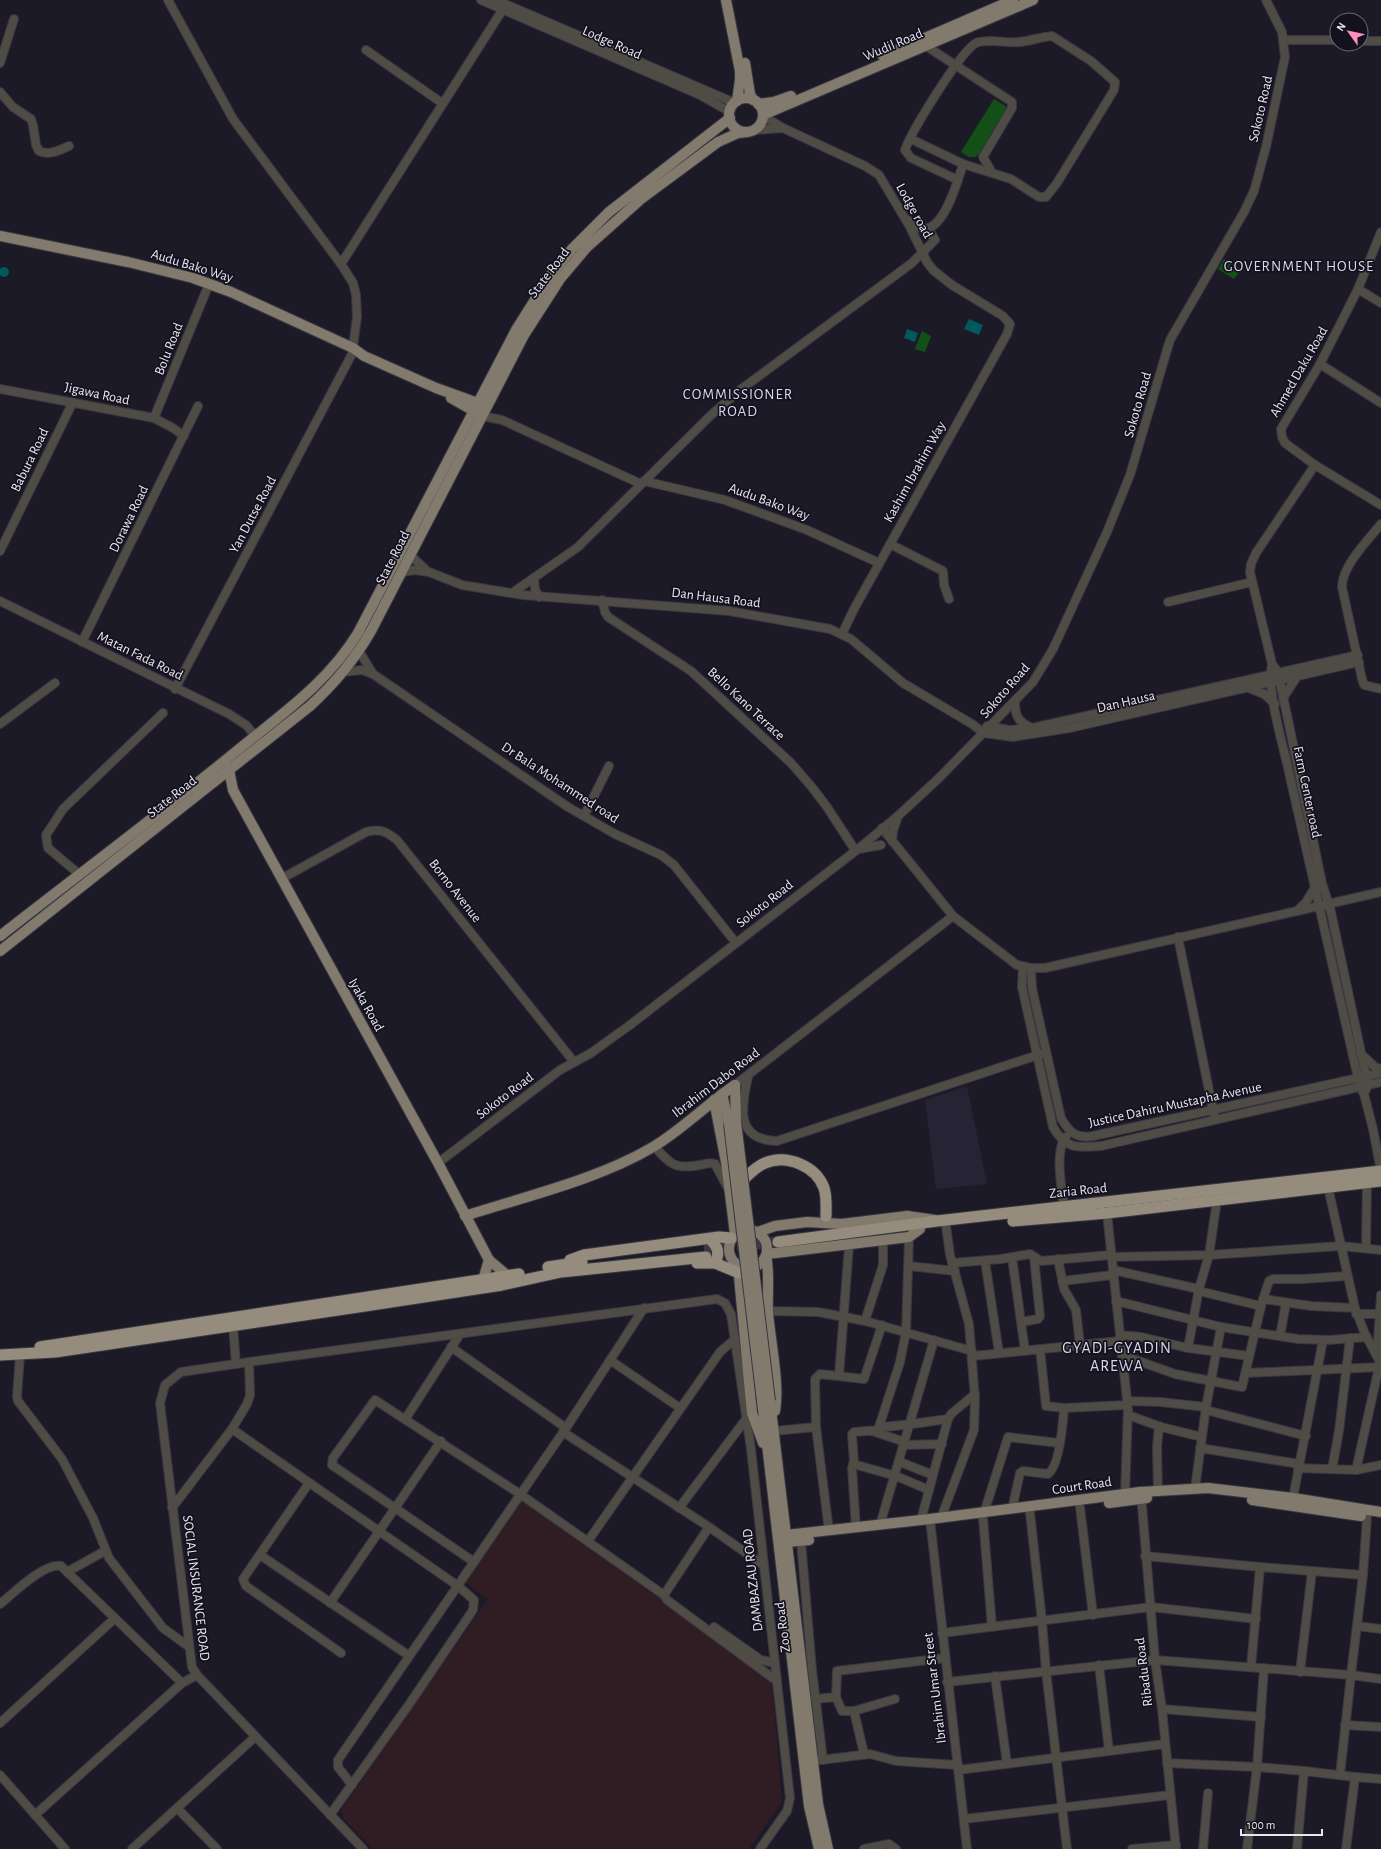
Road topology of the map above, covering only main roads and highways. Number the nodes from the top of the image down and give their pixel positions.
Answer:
1 (726, 0) edge
2 (732, 0) edge
3 (1013, 0) edge
4 (1033, 0) edge
5 (923, 44) junction
6 (756, 102) junction
7 (733, 109) junction
8 (763, 116) junction
9 (751, 131) junction
10 (0, 236) edge
11 (0, 242) edge
12 (352, 351) junction
13 (480, 409) junction
14 (226, 766) junction
15 (216, 774) junction
16 (233, 790) junction
17 (0, 936) edge
18 (0, 950) edge
19 (718, 1097) junction
20 (732, 1123) junction
21 (1381, 1171) edge
22 (743, 1180) junction
23 (1381, 1181) edge
24 (465, 1216) junction
25 (826, 1216) dead end
26 (942, 1223) junction
27 (920, 1229) junction
28 (758, 1232) junction
29 (733, 1236) junction
30 (710, 1239) junction
31 (766, 1255) junction
32 (708, 1256) junction
33 (489, 1260) junction
34 (562, 1268) junction
35 (738, 1269) junction
36 (508, 1276) junction
37 (483, 1280) junction
38 (0, 1348) edge
39 (0, 1355) edge
40 (766, 1401) junction
41 (774, 1427) junction
42 (768, 1453) junction
43 (1141, 1496) junction
44 (1381, 1512) edge
45 (984, 1516) junction
46 (1381, 1519) edge
47 (927, 1521) junction
48 (787, 1539) junction
49 (819, 1849) edge
50 (828, 1849) edge

1 - 7 main road
2 - 6 main road
3 - 5 main road, Wudil Road
4 - 5 main road, Wudil Road
5 - 6 main road, Wudil Road
5 - 8 main road, Wudil Road
6 - 7 main road
6 - 8 main road
7 - 9 main road
7 - 13 main road, State Road
8 - 9 main road
9 - 13 main road, State Road
10 - 12 main road, Audu Bako Way
11 - 12 main road, Audu Bako Way
12 - 13 main road, Audu Bako Way
13 - 14 main road, State Road
13 - 14 main road, State Road
14 - 15 main road, State Road
14 - 16 main road, Iyaka Road
15 - 16 main road
15 - 17 main road, State Road
15 - 18 main road, State Road
16 - 24 main road, Iyaka Road
19 - 20 main road
19 - 20 main road, Ibrahim Dabo Road
19 - 24 main road, Ibrahim Dabo Road
19 - 29 main road
20 - 22 main road, bridge
20 - 40 main road, bridge
21 - 26 highway, Zaria Road
22 - 25 highway
22 - 40 main road, bridge
23 - 26 highway, Zaria Road
24 - 33 main road, Iyaka Road
26 - 27 highway, Zaria Road
26 - 27 highway, Zaria Road
26 - 28 main road
27 - 31 main road
28 - 29 main road
28 - 31 main road
29 - 30 highway
29 - 35 main road
30 - 32 highway
30 - 34 highway
31 - 35 main road
31 - 41 main road
32 - 34 highway
32 - 35 highway
33 - 36 main road
33 - 37 main road
34 - 36 highway
34 - 39 highway
35 - 42 main road
36 - 37 highway
37 - 38 highway
40 - 41 main road, Zoo Road
40 - 42 main road, Zoo Road
41 - 48 main road, Zoo Road
42 - 49 main road, Zoo Road
43 - 44 main road, Court Road
43 - 45 main road, Court Road
43 - 45 main road, Court Road
43 - 46 main road, Court Road
45 - 47 main road, Court Road
45 - 47 main road, Court Road
47 - 48 main road, Court Road
47 - 48 main road, Court Road
48 - 50 main road, Zoo Road

